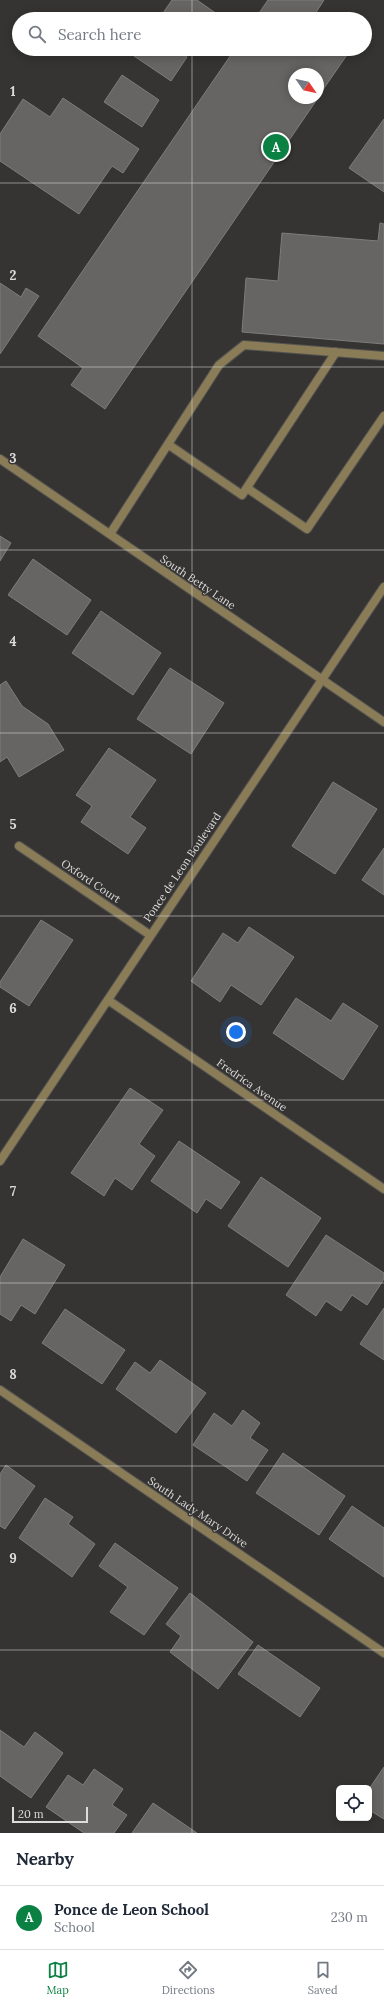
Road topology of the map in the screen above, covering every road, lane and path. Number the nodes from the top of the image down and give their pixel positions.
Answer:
1 (336, 352) junction
2 (384, 356) edge
3 (384, 416) edge
4 (169, 445) junction
5 (0, 459) edge
6 (247, 488) junction
7 (110, 534) junction
8 (384, 587) edge
9 (322, 680) junction
10 (384, 722) edge
11 (19, 846) dead end
12 (150, 935) junction
13 (108, 1000) junction
14 (0, 1161) edge
15 (384, 1189) edge
16 (0, 1390) edge
17 (384, 1653) edge

1 - 2 street
1 - 4 street
1 - 6 street
3 - 6 street
4 - 6 street
4 - 7 street
5 - 7 street, South Betty Lane
7 - 9 street, South Betty Lane
8 - 9 street, Ponce de Leon Boulevard
9 - 10 street, South Betty Lane
9 - 12 street, Ponce de Leon Boulevard
11 - 12 street, Oxford Court
12 - 13 street, Ponce de Leon Boulevard
13 - 14 street, Ponce de Leon Boulevard
13 - 15 street, Fredrica Avenue
16 - 17 street, South Lady Mary Drive

